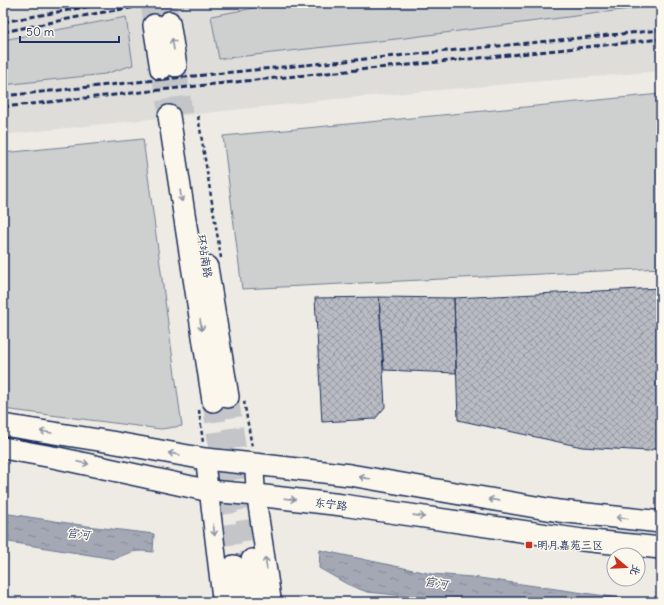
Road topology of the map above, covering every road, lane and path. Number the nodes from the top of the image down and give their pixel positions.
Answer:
1 (162, 24) tunnel mouth
2 (168, 67) tunnel mouth
3 (175, 115) tunnel mouth
4 (221, 399) tunnel mouth
5 (3, 425) edge
6 (3, 448) edge
7 (205, 459) junction
8 (254, 464) junction
9 (210, 491) junction
10 (256, 495) junction
11 (661, 522) edge
12 (661, 548) edge
13 (222, 602) edge
14 (239, 602) edge
15 (257, 602) edge
16 (272, 602) edge

1 - 2 main road
3 - 4 main road, 环站南路
7 -> 5 main road
6 -> 9 main road, 东宁路
7 - 8 main road
7 - 9 street
8 - 10 street
11 -> 8 main road
9 - 10 main road, 东宁路
9 -> 13 street
10 -> 12 main road, 东宁路
16 -> 10 street
14 - 15 main road

